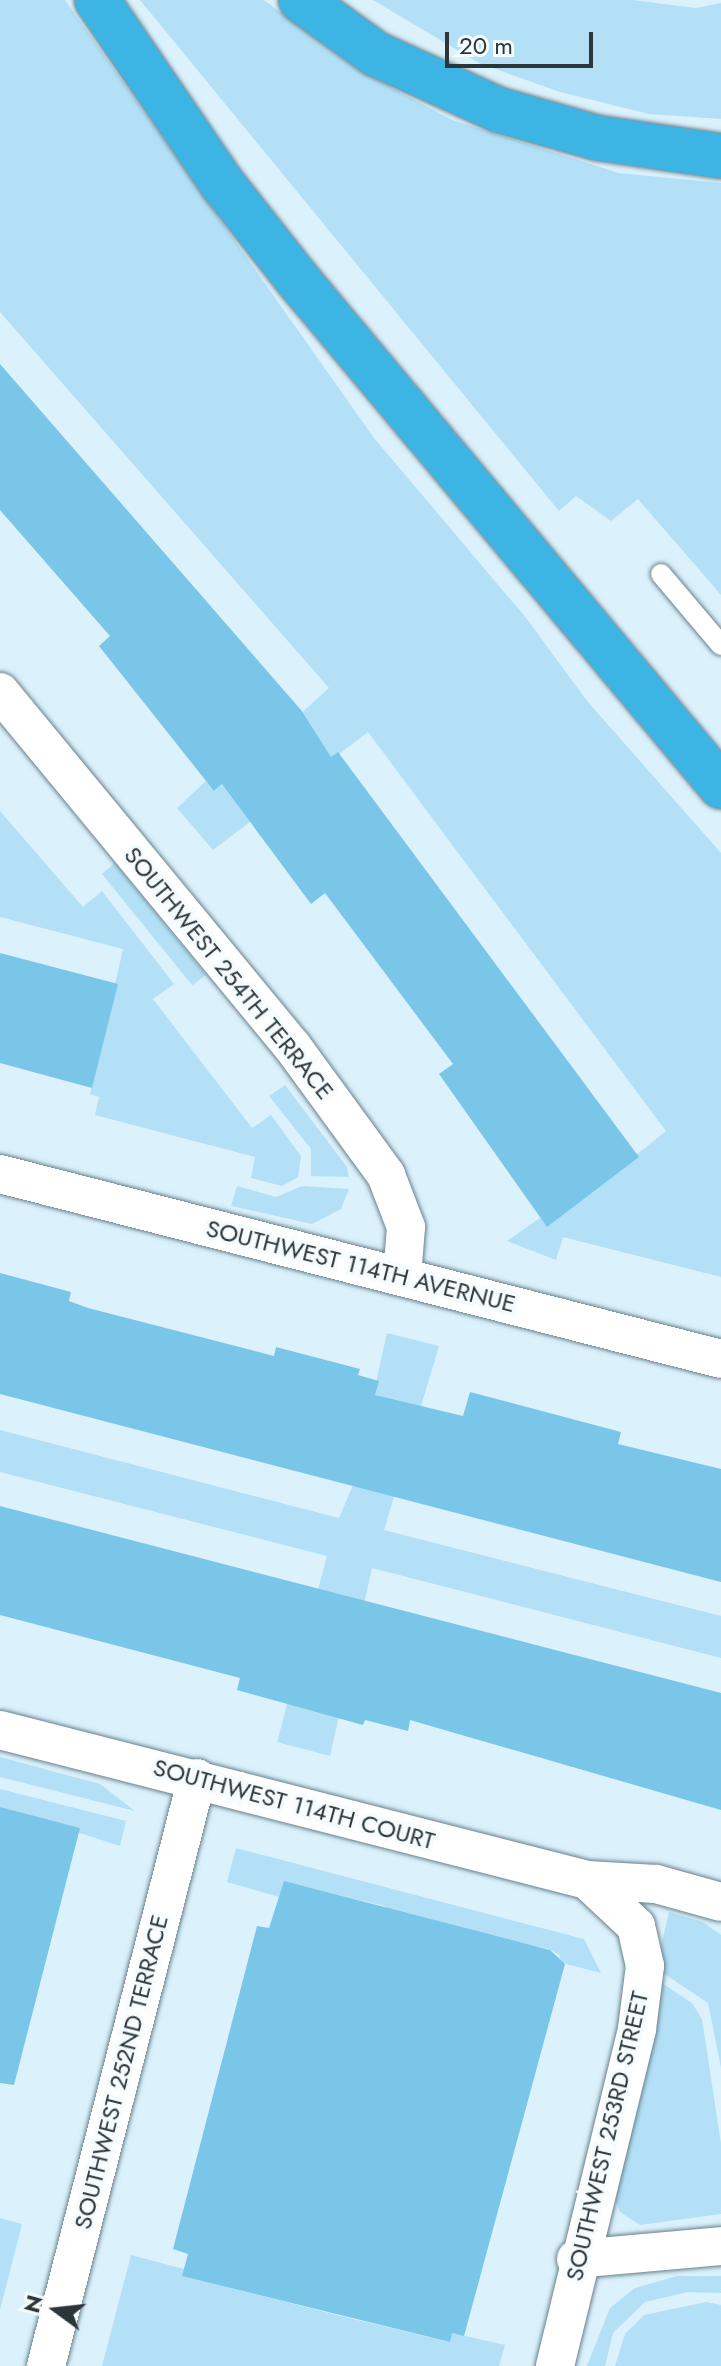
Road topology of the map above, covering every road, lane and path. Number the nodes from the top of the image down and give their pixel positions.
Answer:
1 (97, 0) edge
2 (301, 0) edge
3 (721, 156) edge
4 (661, 574) dead end
5 (721, 645) edge
6 (0, 692) edge
7 (721, 786) edge
8 (0, 1174) edge
9 (402, 1277) junction
10 (721, 1359) edge
11 (0, 1730) edge
12 (197, 1778) junction
13 (587, 1880) junction
14 (721, 1902) edge
15 (721, 2246) edge
16 (576, 2259) junction
17 (46, 2366) edge
18 (555, 2366) edge

1 - 7 highway
2 - 3 highway
4 - 5 lane
6 - 9 street, SOUTHWEST 254TH TERRACE
8 - 9 street, SOUTHWEST 114TH AVERNUE
9 - 10 street, SOUTHWEST 114TH AVERNUE
11 - 12 street, SOUTHWEST 114TH COURT
12 - 13 street, SOUTHWEST 114TH COURT
12 - 17 street, SOUTHWEST 252ND TERRACE
13 - 14 street
13 - 16 street, SOUTHWEST 253RD STREET
15 - 16 street
16 - 18 street, SOUTHWEST 253RD STREET

